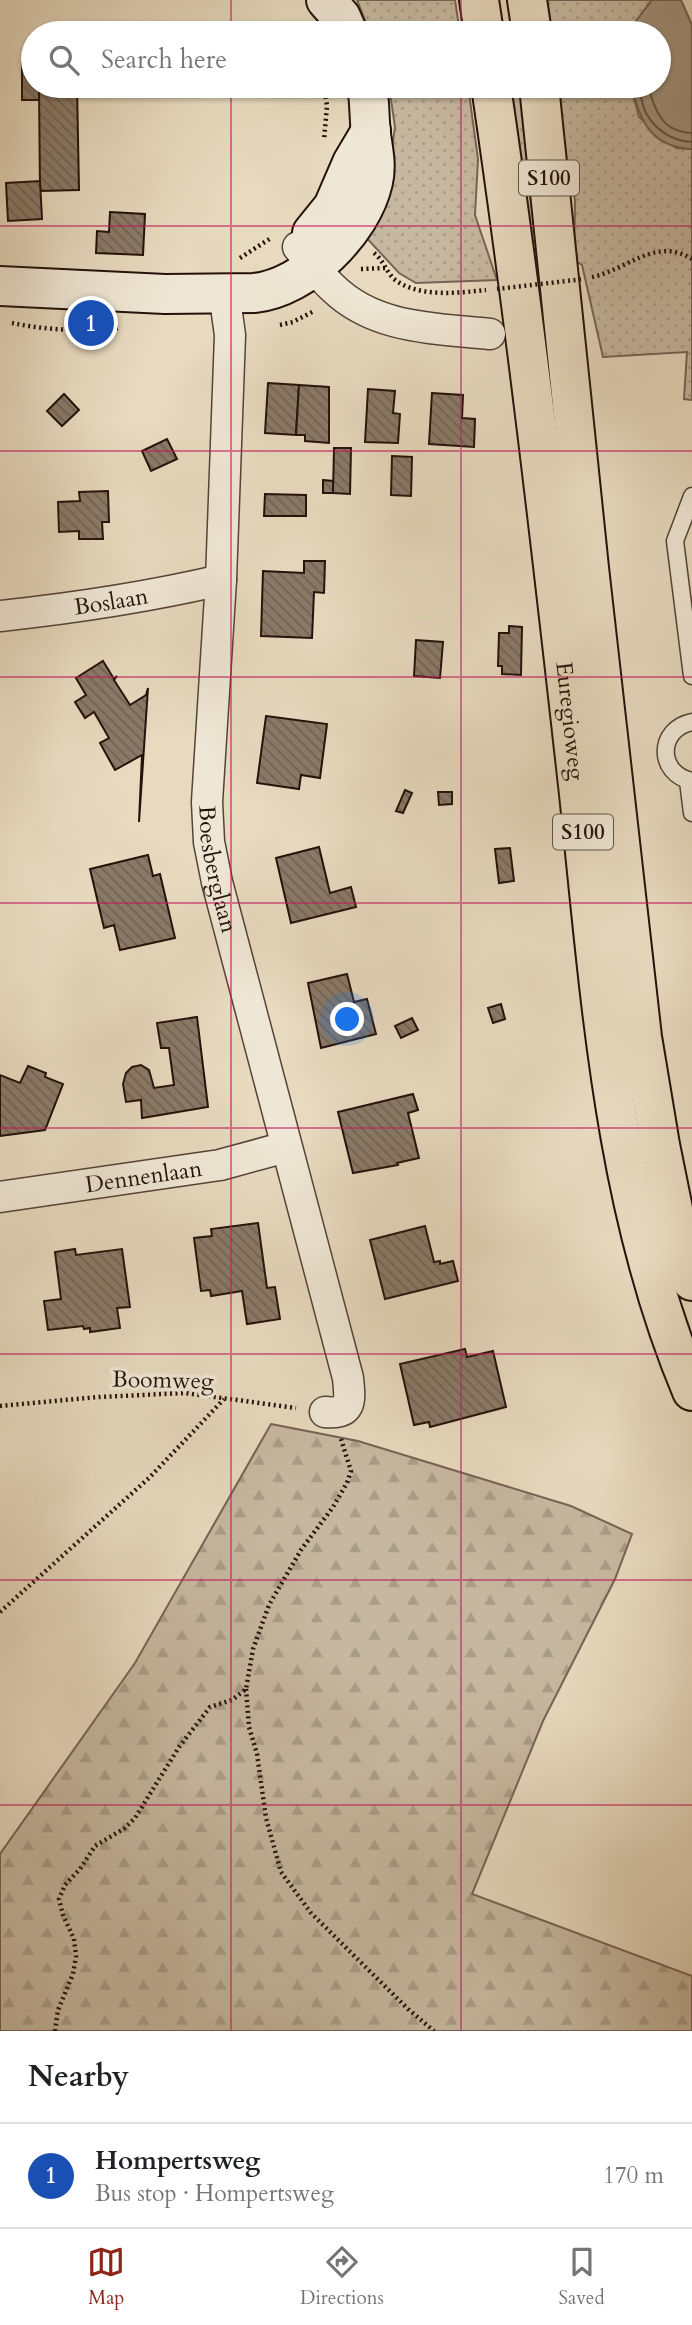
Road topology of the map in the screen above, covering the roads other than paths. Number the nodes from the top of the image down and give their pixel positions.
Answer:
1 (479, 0) edge
2 (527, 0) edge
3 (482, 21) edge
4 (530, 21) edge
5 (368, 98) edge
6 (493, 98) edge
7 (540, 98) edge
8 (297, 247) junction
9 (230, 276) junction
10 (0, 286) edge
11 (490, 334) dead end
12 (692, 496) edge
13 (221, 580) junction
14 (0, 616) edge
15 (692, 676) edge
16 (692, 722) edge
17 (690, 781) edge
18 (692, 813) edge
19 (286, 1147) junction
20 (0, 1197) edge
21 (692, 1281) edge
22 (692, 1391) edge
23 (325, 1412) road end

1 - 3 main road
2 - 4 main road
5 - 8 street
6 - 22 main road, Euregioweg / S100
7 - 21 main road, Euregioweg / S100
8 - 9 street
8 - 11 street
9 - 10 street
9 - 13 street, Boesberglaan
12 - 15 lane
13 - 14 street, Boslaan
13 - 19 street, Boesberglaan
16 - 17 lane
17 - 18 lane
19 - 20 street, Dennenlaan
19 - 23 street, Boesberglaan

